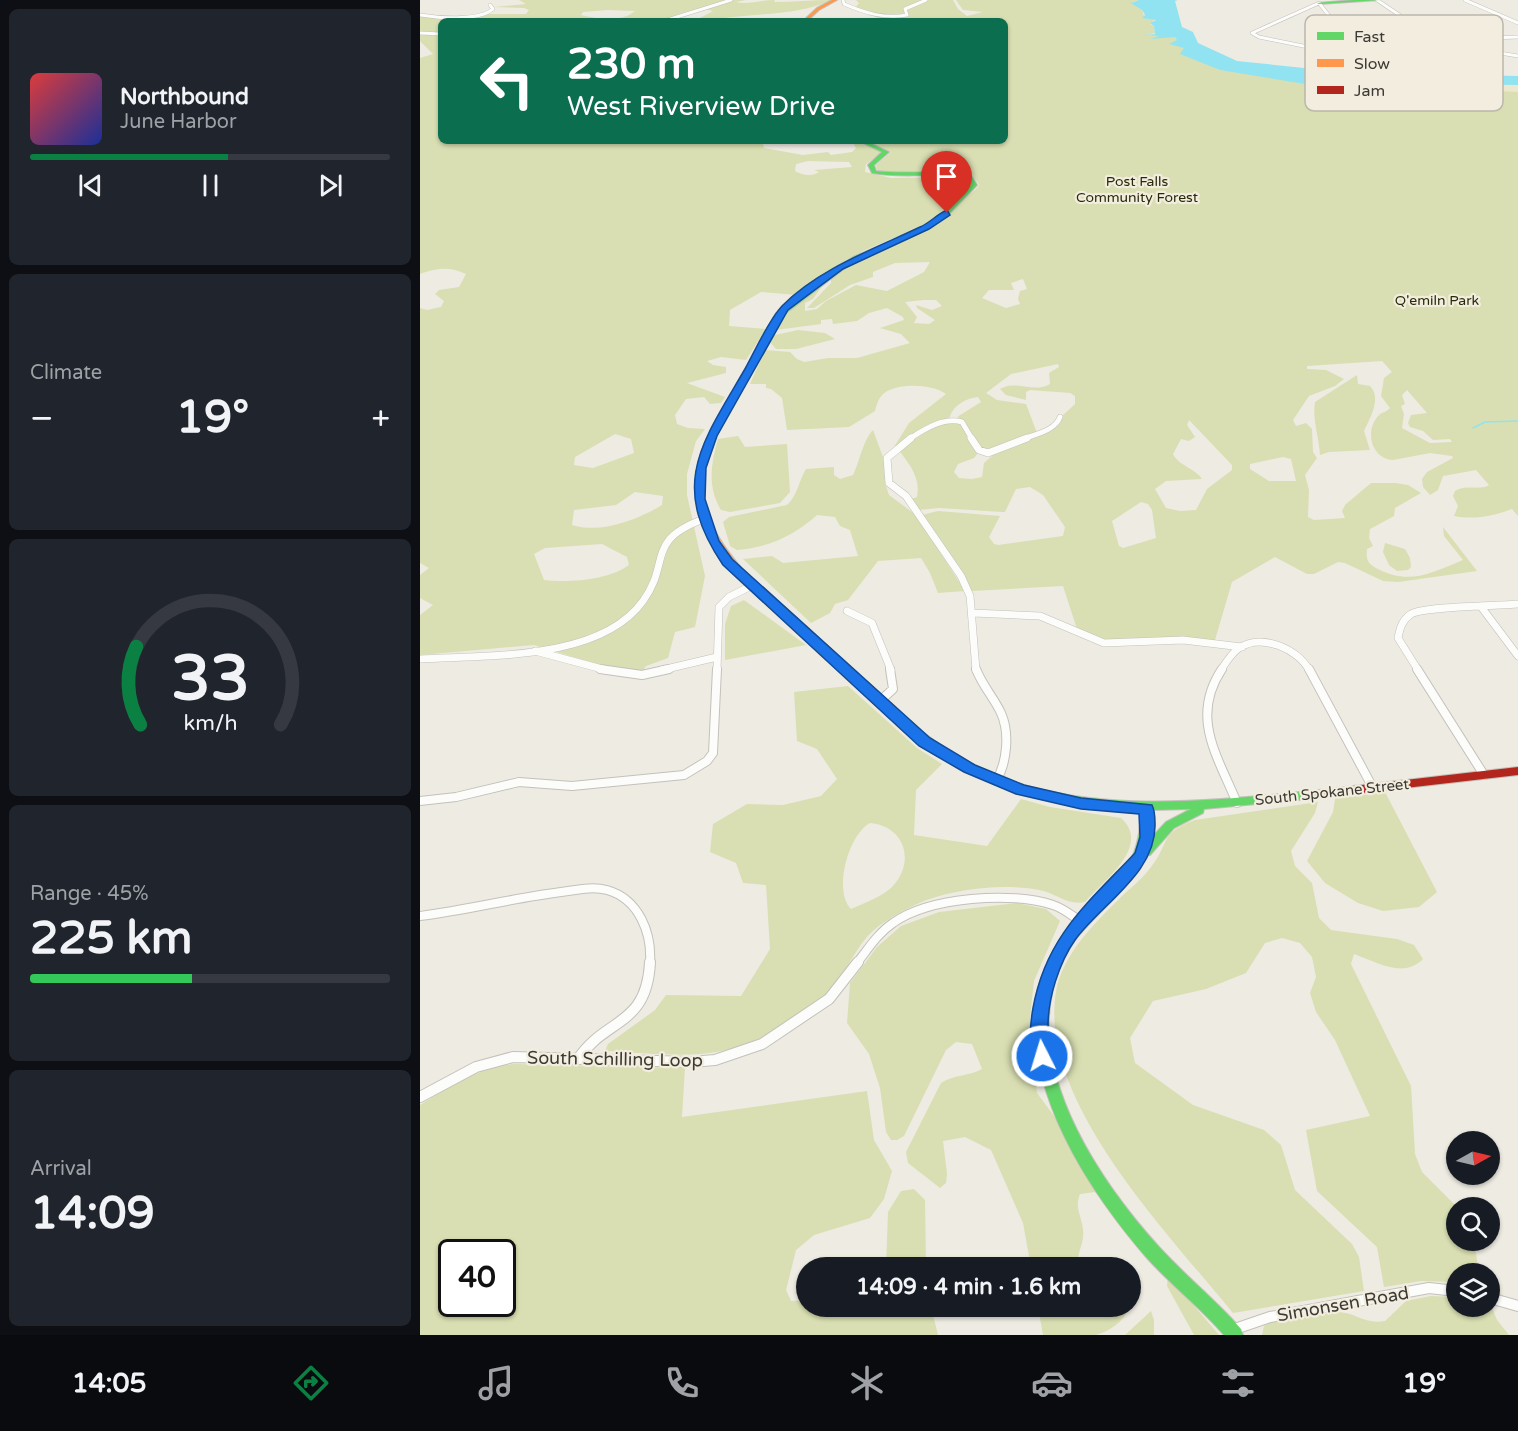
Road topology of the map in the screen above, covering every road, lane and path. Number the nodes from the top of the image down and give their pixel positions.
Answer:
1 (731, 0) edge
2 (835, 0) edge
3 (843, 0) edge
4 (926, 0) edge
5 (1377, 0) edge
6 (1465, 0) edge
7 (1319, 3) junction
8 (490, 5) dead end
9 (420, 15) edge
10 (1328, 15) edge
11 (1399, 15) edge
12 (1500, 15) edge
13 (1503, 16) edge
14 (674, 18) edge
15 (808, 18) edge
16 (1518, 23) edge
17 (420, 33) edge
18 (438, 34) edge
19 (1518, 37) edge
20 (1503, 38) edge
21 (1305, 46) edge
22 (1503, 54) edge
23 (1518, 56) edge
24 (869, 144) edge
25 (1060, 417) dead end
26 (704, 519) junction
27 (751, 586) junction
28 (1518, 604) edge
29 (1482, 608) junction
30 (847, 611) dead end
31 (973, 613) junction
32 (1242, 647) junction
33 (534, 650) junction
34 (1518, 656) edge
35 (717, 657) junction
36 (420, 659) edge
37 (879, 702) junction
38 (1518, 771) edge
39 (1484, 775) junction
40 (996, 781) junction
41 (1373, 788) junction
42 (420, 801) edge
43 (1237, 803) junction
44 (1208, 806) junction
45 (1147, 809) junction
46 (1135, 866) junction
47 (420, 916) edge
48 (1081, 921) junction
49 (578, 1059) junction
50 (420, 1097) edge
51 (1446, 1290) edge
52 (1500, 1301) edge
53 (1518, 1306) edge
54 (1233, 1333) edge

1 - 14 street
2 - 15 street
3 - 4 street
5 - 7 street
5 - 11 street
6 - 12 street
7 - 10 street
7 - 21 street
8 - 9 street
13 - 16 street
17 - 18 street
19 - 20 street
22 - 23 street
24 - 26 street, South Spokane Street
25 - 31 street
26 - 27 street, South Spokane Street
26 - 33 street
27 - 35 street
27 - 37 street, South Spokane Street
28 - 29 street
29 - 34 street
29 - 39 street
30 - 37 street
31 - 32 street
31 - 40 street
32 - 41 street
32 - 43 street
33 - 35 street
33 - 36 street
35 - 42 street
37 - 40 street, South Spokane Street
38 - 39 street, South Spokane Street
39 - 41 street, South Spokane Street
40 - 45 street, South Spokane Street
41 - 43 street, South Spokane Street
43 - 44 street, South Spokane Street
44 - 45 street, South Spokane Street
44 - 46 street
45 - 46 street
46 - 48 street
47 - 49 street
48 - 49 street, South Schilling Loop
48 - 54 street
49 - 50 street, South Schilling Loop
51 - 54 street, Simonsen Road
52 - 53 street

